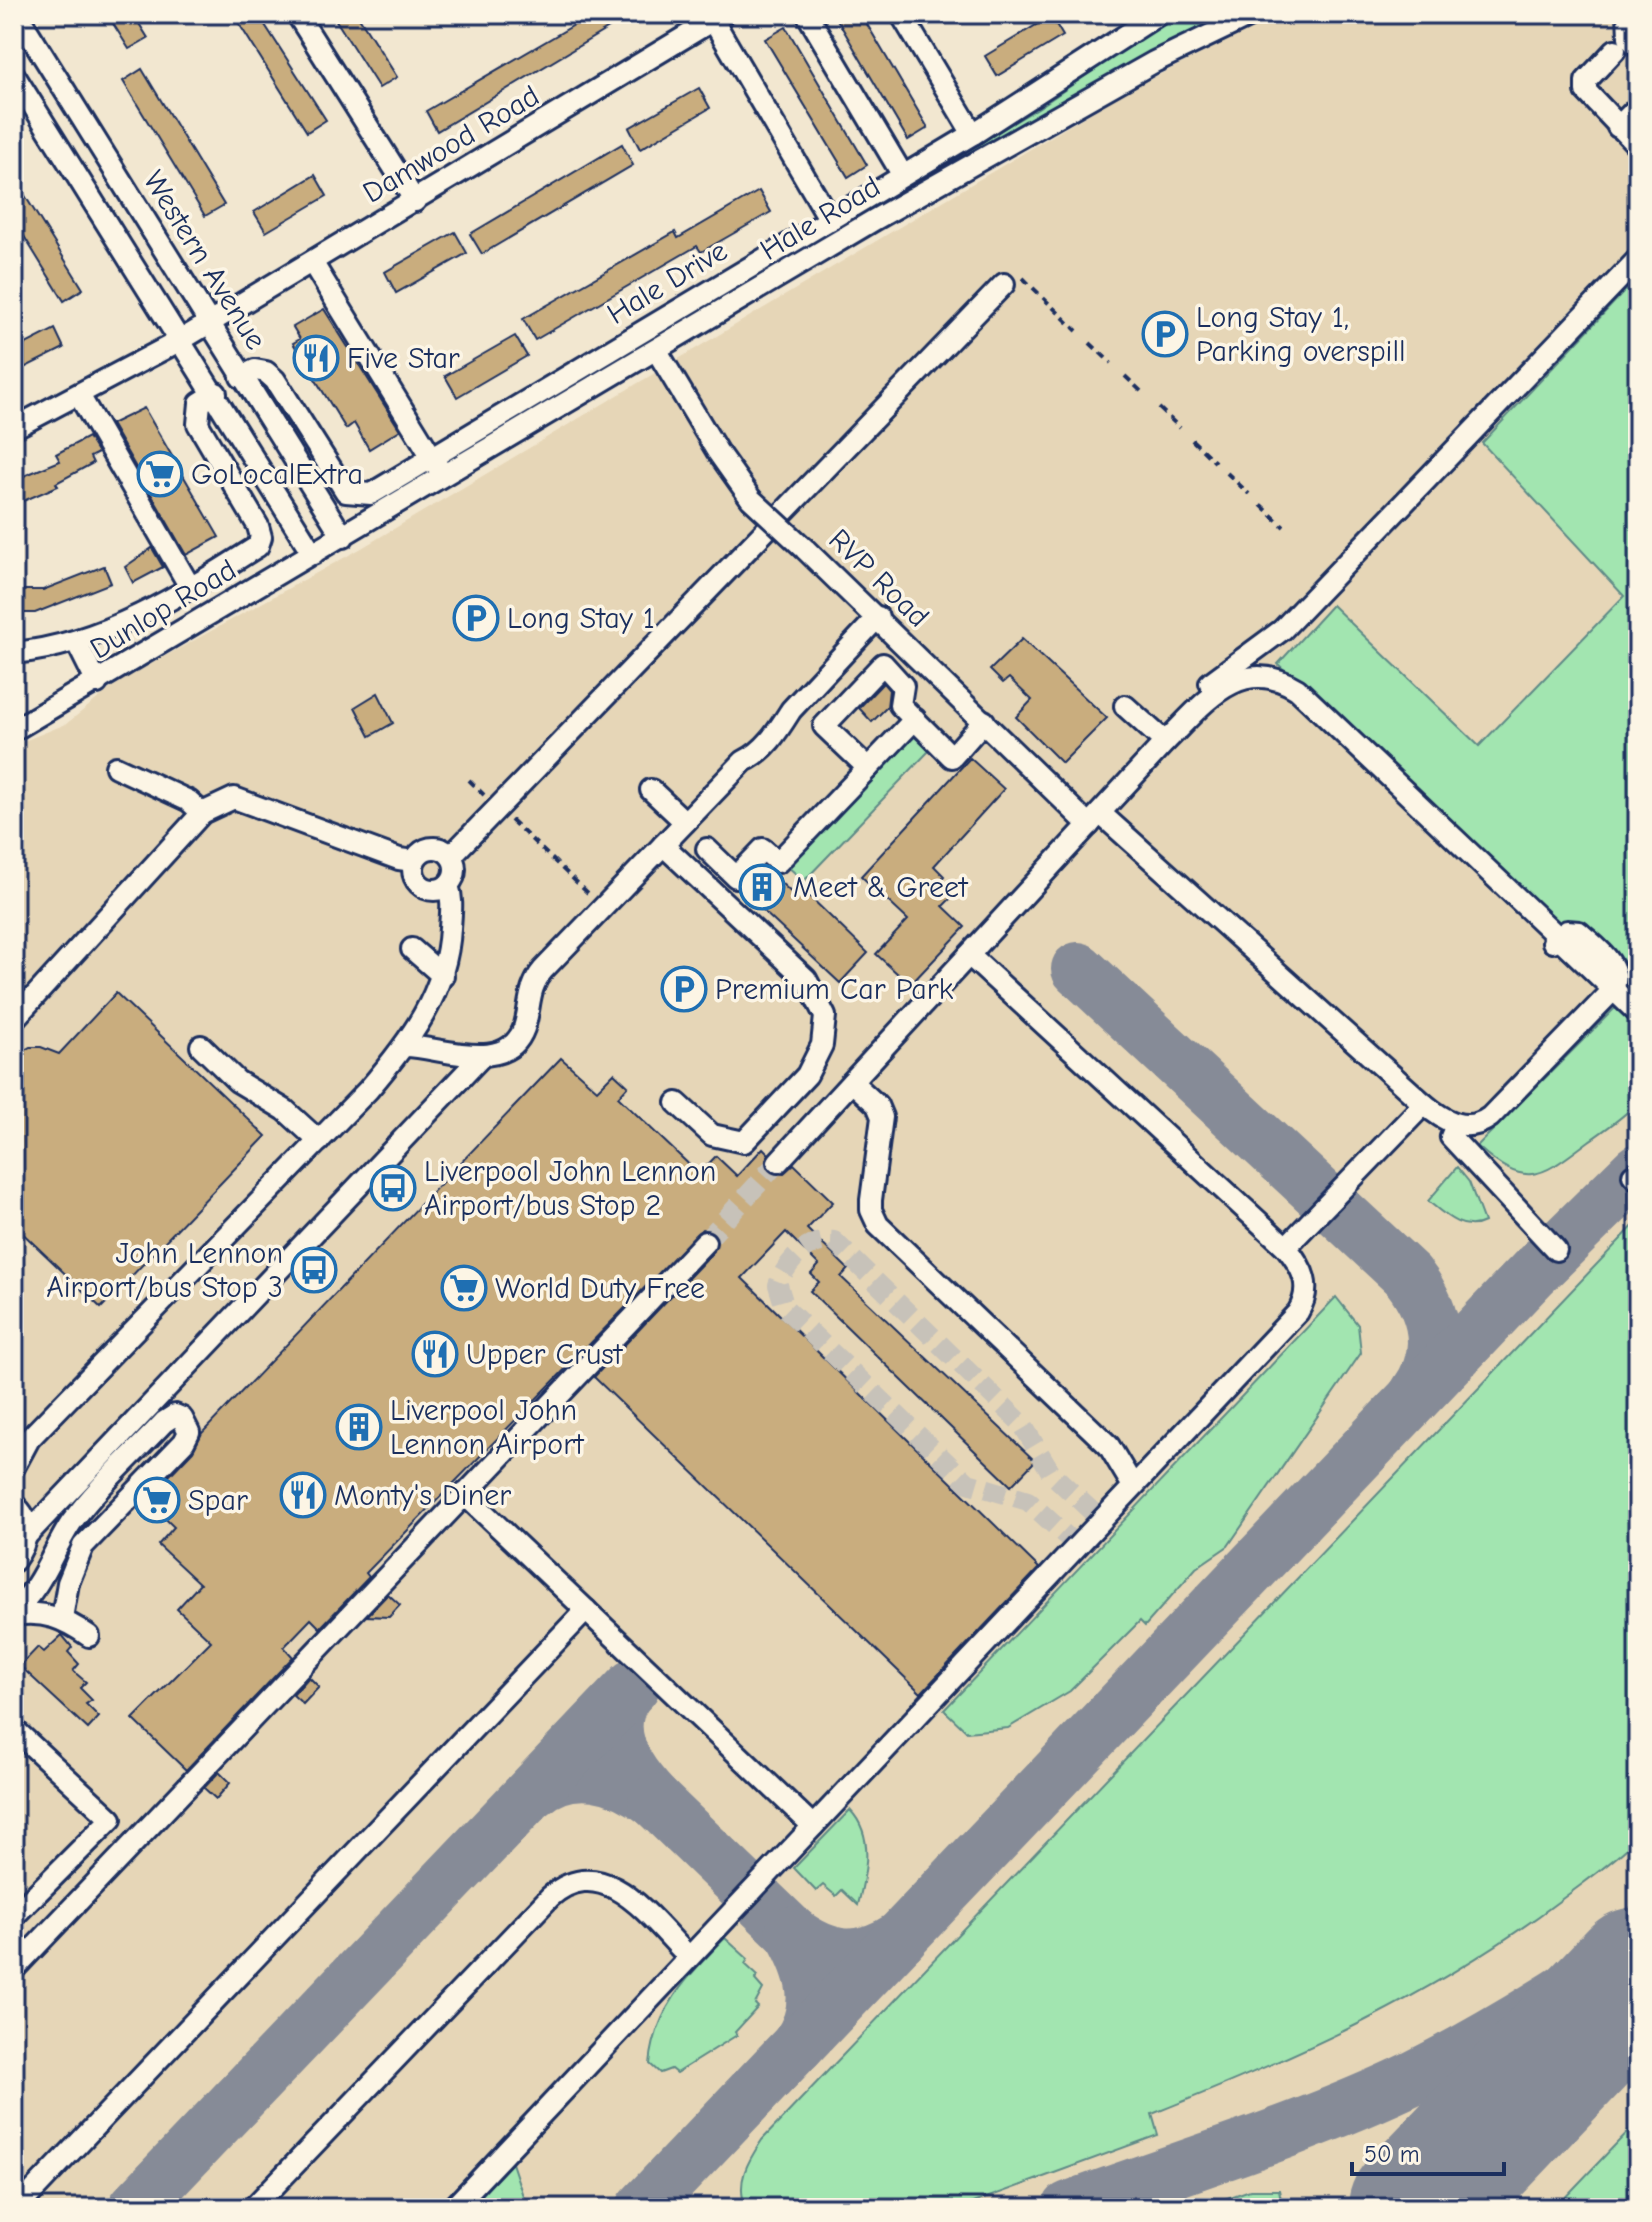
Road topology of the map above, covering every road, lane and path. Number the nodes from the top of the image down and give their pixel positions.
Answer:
1 (17, 14) edge
2 (297, 14) edge
3 (807, 14) edge
4 (901, 14) edge
5 (1159, 14) edge
6 (1254, 14) edge
7 (718, 17) edge
8 (1632, 21) edge
9 (1638, 47) edge
10 (1615, 50) dead end
11 (14, 75) edge
12 (1638, 107) edge
13 (1618, 127) junction
14 (973, 134) junction
15 (1638, 146) edge
16 (902, 174) junction
17 (415, 201) junction
18 (830, 220) junction
19 (1638, 259) edge
20 (312, 262) junction
21 (1013, 281) joint
22 (209, 323) junction
23 (1077, 331) dead end
24 (181, 340) junction
25 (1090, 343) dead end
26 (657, 351) junction
27 (1111, 363) dead end
28 (1125, 376) dead end
29 (241, 377) junction
30 (216, 393) junction
31 (79, 395) junction
32 (1145, 395) dead end
33 (1159, 408) dead end
34 (14, 428) edge
35 (1180, 428) dead end
36 (1192, 440) dead end
37 (432, 457) junction
38 (1215, 462) dead end
39 (1227, 473) dead end
40 (445, 477) junction
41 (1249, 494) dead end
42 (1261, 505) dead end
43 (1284, 527) dead end
44 (343, 537) junction
45 (313, 554) junction
46 (190, 587) junction
47 (878, 617) junction
48 (1282, 630) junction
49 (76, 641) junction
50 (14, 653) edge
51 (1265, 677) junction
52 (97, 683) junction
53 (1125, 706) dead end
54 (915, 719) junction
55 (984, 721) junction
56 (14, 730) edge
57 (1161, 739) junction
58 (116, 767) dead end
59 (868, 768) junction
60 (469, 780) dead end
61 (651, 790) dead end
62 (499, 810) junction
63 (202, 813) junction
64 (1090, 818) junction
65 (685, 822) junction
66 (663, 845) junction
67 (707, 849) dead end
68 (451, 856) junction
69 (414, 861) junction
70 (448, 885) junction
71 (594, 898) dead end
72 (1556, 939) junction
73 (412, 949) dead end
74 (969, 955) junction
75 (443, 976) junction
76 (1613, 990) junction
77 (1593, 1010) junction
78 (1638, 1013) edge
79 (14, 1019) edge
80 (201, 1046) dead end
81 (406, 1046) junction
82 (480, 1058) junction
83 (852, 1082) junction
84 (677, 1103) dead end
85 (1424, 1104) junction
86 (1456, 1125) junction
87 (319, 1141) junction
88 (778, 1162) tunnel mouth
89 (705, 1242) tunnel mouth
90 (1286, 1247) junction
91 (1556, 1250) dead end
92 (14, 1467) edge
93 (1133, 1486) junction
94 (464, 1494) junction
95 (14, 1505) edge
96 (27, 1535) junction
97 (14, 1561) edge
98 (586, 1610) junction
99 (14, 1612) edge
100 (62, 1618) junction
101 (89, 1636) dead end
102 (14, 1729) edge
103 (813, 1826) junction
104 (14, 1916) edge
105 (689, 1957) junction
106 (14, 1969) edge
107 (17, 2208) edge
108 (253, 2208) edge
109 (453, 2208) edge

1 - 22 street, Western Avenue
2 - 17 street
3 - 16 street
4 - 14 street
5 - 14 street, Hale Drive
6 - 26 street, Hale Road
7 - 17 street, Damwood Road
7 - 18 street
8 - 9 street
10 - 13 street
11 - 24 street, Western Avenue
12 - 13 street
13 - 15 street
14 - 16 street, Hale Drive
16 - 18 street, Hale Drive
17 - 20 street, Damwood Road
18 - 37 street, Hale Drive
19 - 48 street
20 - 22 street, Damwood Road
20 - 37 street
21 - 23 path
21 - 62 street
22 - 24 street, Damwood Road
22 - 29 street, Western Avenue
24 - 30 street, Western Avenue
24 - 31 street, Damwood Road
25 - 27 path
26 - 40 street, Hale Road
26 - 47 street, RVP Road, bridge
28 - 32 path
29 - 37 street, Hale Drive
29 - 44 street, Western Avenue
30 - 45 street, Western Avenue
30 - 46 street
31 - 34 street, Damwood Road
31 - 46 street
33 - 35 path
36 - 38 path
37 - 40 street
39 - 41 path
40 - 44 street, Hale Road
42 - 43 path
44 - 45 street, Dunlop Road
45 - 52 street, Dunlop Road
46 - 49 street
47 - 55 street, RVP Road
47 - 65 street
48 - 51 street
48 - 57 street
49 - 50 street
49 - 52 street
51 - 57 street
51 - 72 street
52 - 56 street, Dunlop Road
53 - 57 street
54 - 55 street
54 - 59 street
54 - 59 street
55 - 64 street, RVP Road
57 - 64 street
57 - 72 street
58 - 63 street
59 - 67 street
60 - 62 path
61 - 65 street
62 - 68 street
62 - 71 path
63 - 69 street
63 - 79 street
64 - 74 street
64 - 85 street, RVP Road
65 - 66 street
66 - 82 street
66 - 84 street
68 - 69 street
68 - 70 street
69 - 70 street
70 - 75 street
72 - 76 street
72 - 77 street
73 - 75 street
74 - 83 street
74 - 90 street
75 - 81 street
76 - 77 street
76 - 78 street
77 - 86 street
80 - 87 street
81 - 82 street
81 - 87 street
82 - 96 street
83 - 88 street
83 - 93 street
85 - 86 street, RVP Road
85 - 90 street
86 - 91 street
87 - 92 street
89 - 94 street
90 - 93 street
93 - 103 street
94 - 98 street
94 - 106 street
95 - 96 street
96 - 97 street
98 - 103 street
98 - 107 street
99 - 100 street
99 - 100 street
100 - 101 street
102 - 104 street
103 - 105 street
105 - 108 street
105 - 109 street

